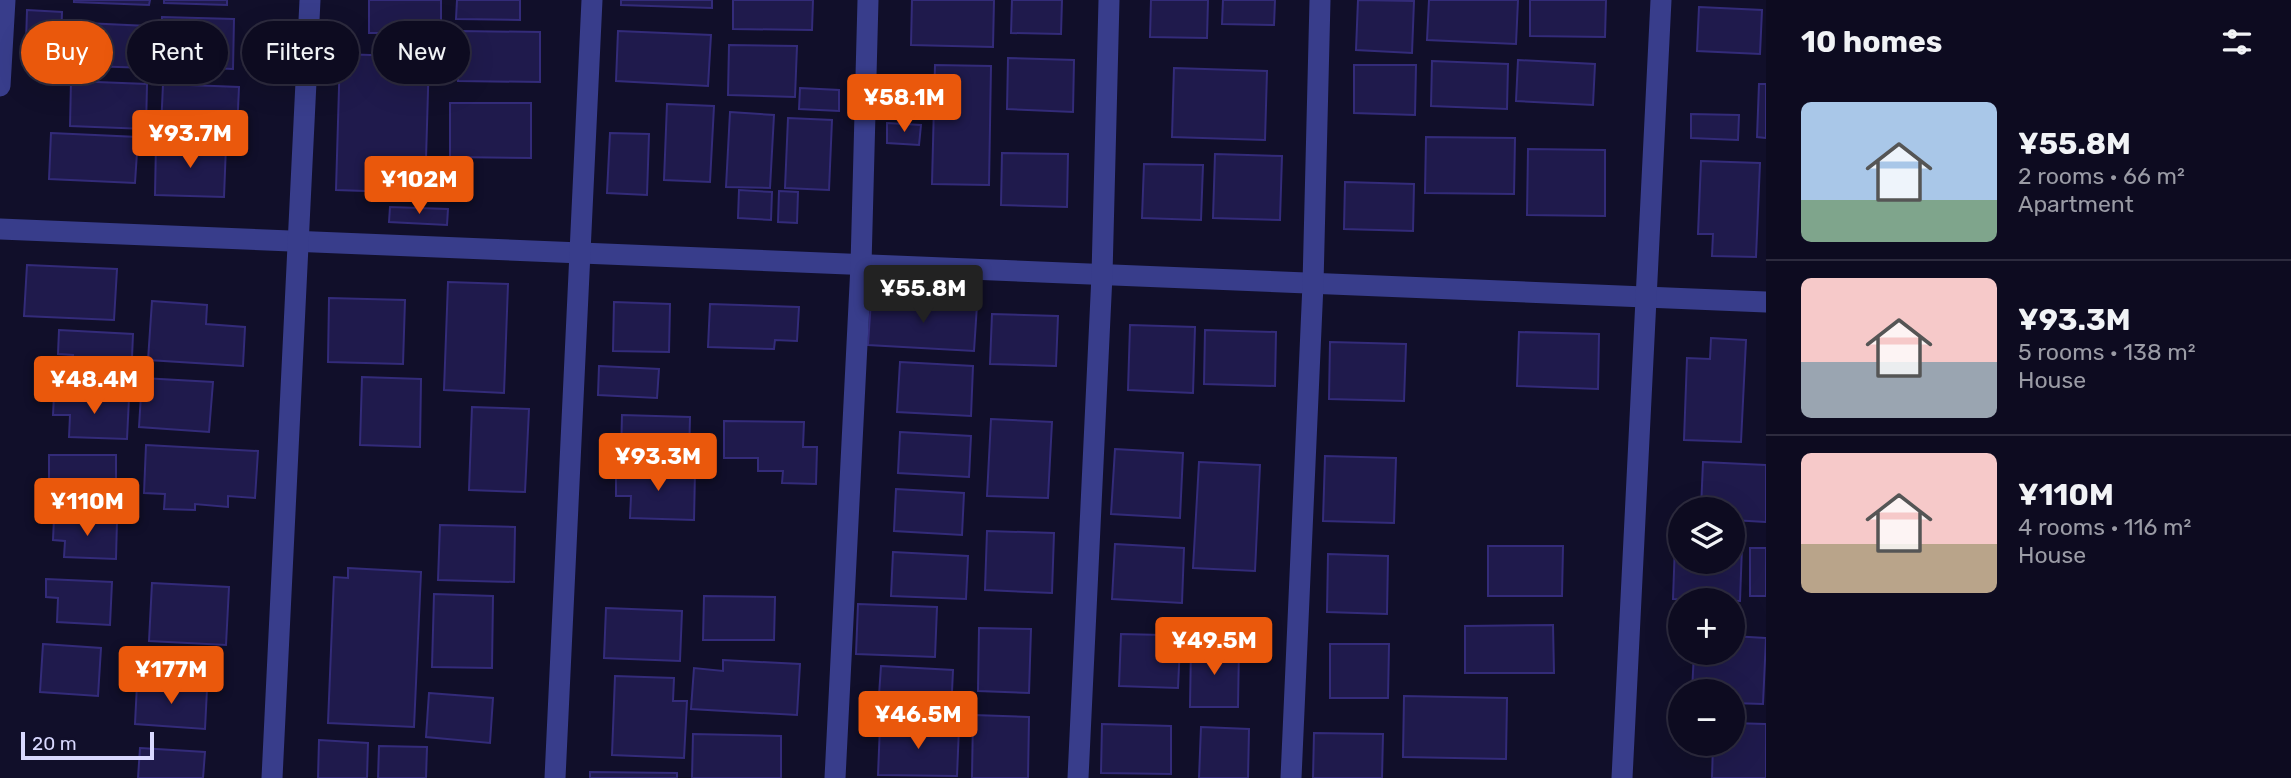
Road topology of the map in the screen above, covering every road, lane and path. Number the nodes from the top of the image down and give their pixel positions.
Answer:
1 (5, 0) edge
2 (310, 0) edge
3 (592, 0) edge
4 (868, 0) edge
5 (1109, 0) edge
6 (1320, 0) edge
7 (1661, 0) edge
8 (0, 86) edge
9 (0, 229) edge
10 (299, 241) junction
11 (580, 253) junction
12 (861, 265) junction
13 (1102, 275) junction
14 (1313, 284) junction
15 (1648, 297) junction
16 (1766, 302) edge
17 (272, 778) edge
18 (555, 778) edge
19 (835, 778) edge
20 (1079, 778) edge
21 (1291, 778) edge
22 (1622, 778) edge

1 - 8 street
2 - 10 street
3 - 11 street
4 - 12 street
5 - 13 street
6 - 14 street
7 - 15 street
9 - 10 street
10 - 11 street
10 - 17 street
11 - 12 street
11 - 18 street
12 - 13 street
12 - 19 street
13 - 14 street
13 - 20 street
14 - 15 street
14 - 21 street
15 - 16 street
15 - 22 street

